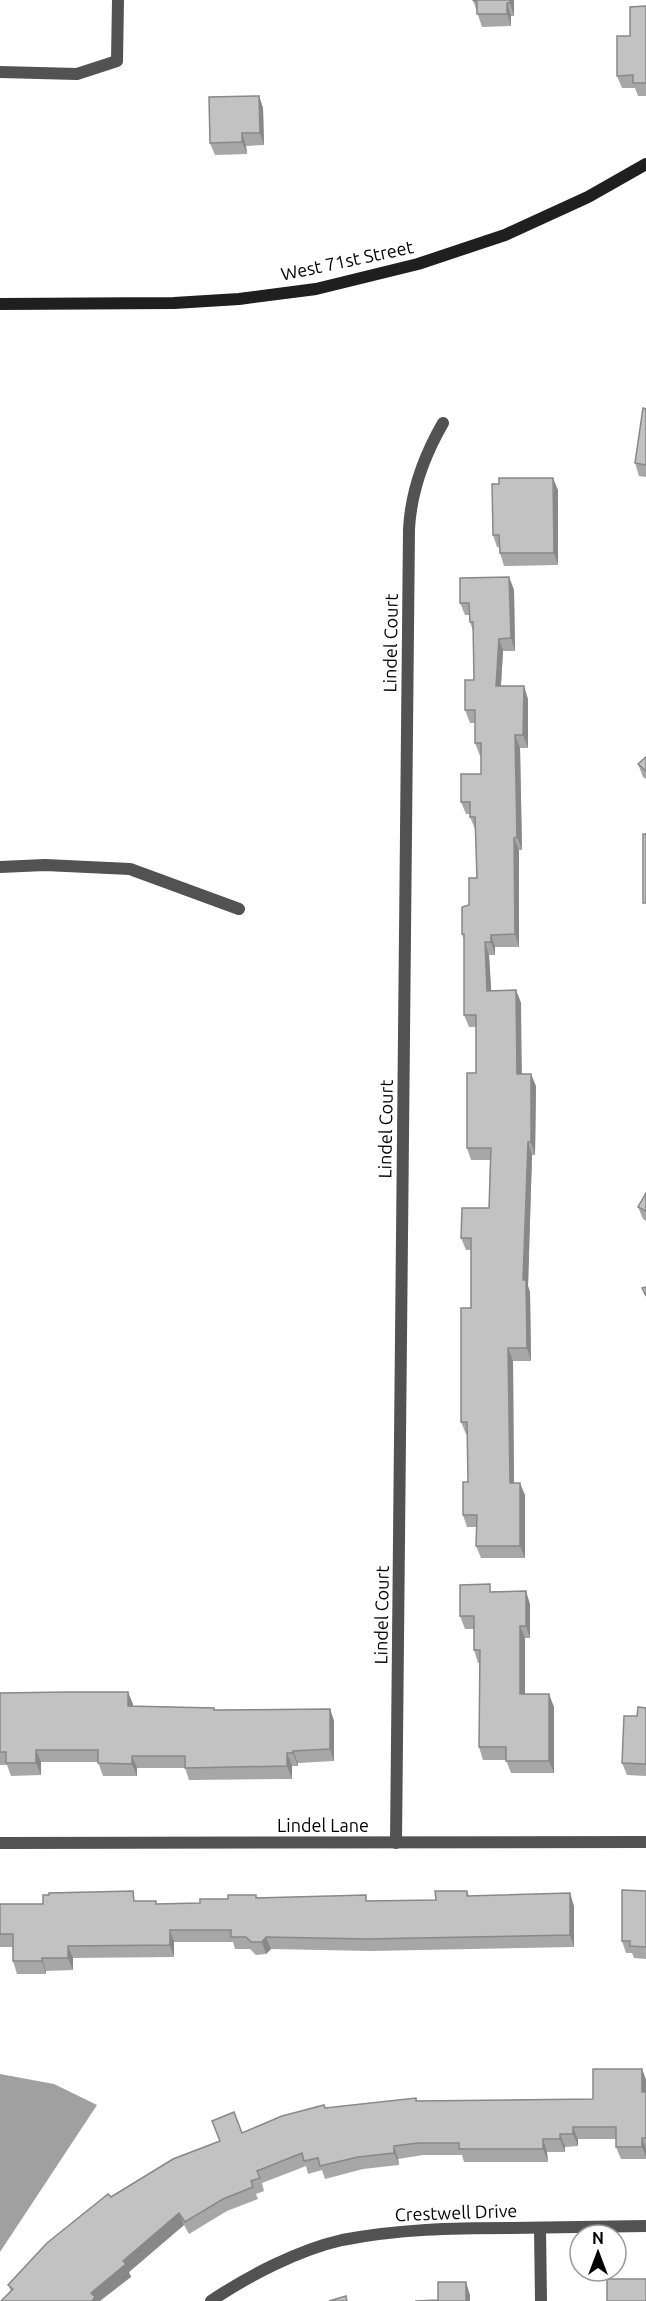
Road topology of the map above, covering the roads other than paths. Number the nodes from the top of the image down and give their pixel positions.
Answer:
1 (118, 0) edge
2 (0, 72) edge
3 (646, 165) edge
4 (0, 304) edge
5 (442, 423) dead end
6 (0, 867) edge
7 (239, 909) dead end
8 (646, 1842) edge
9 (396, 1843) junction
10 (0, 1844) edge
11 (646, 2226) edge
12 (540, 2228) junction
13 (211, 2301) edge
14 (541, 2301) edge

1 - 2 street
3 - 4 main road, West 71st Street
5 - 9 street, Lindel Court
6 - 7 street
8 - 9 street, Lindel Lane
9 - 10 street, Lindel Lane
11 - 12 street, Crestwell Drive
12 - 13 street, Crestwell Drive
12 - 14 street

